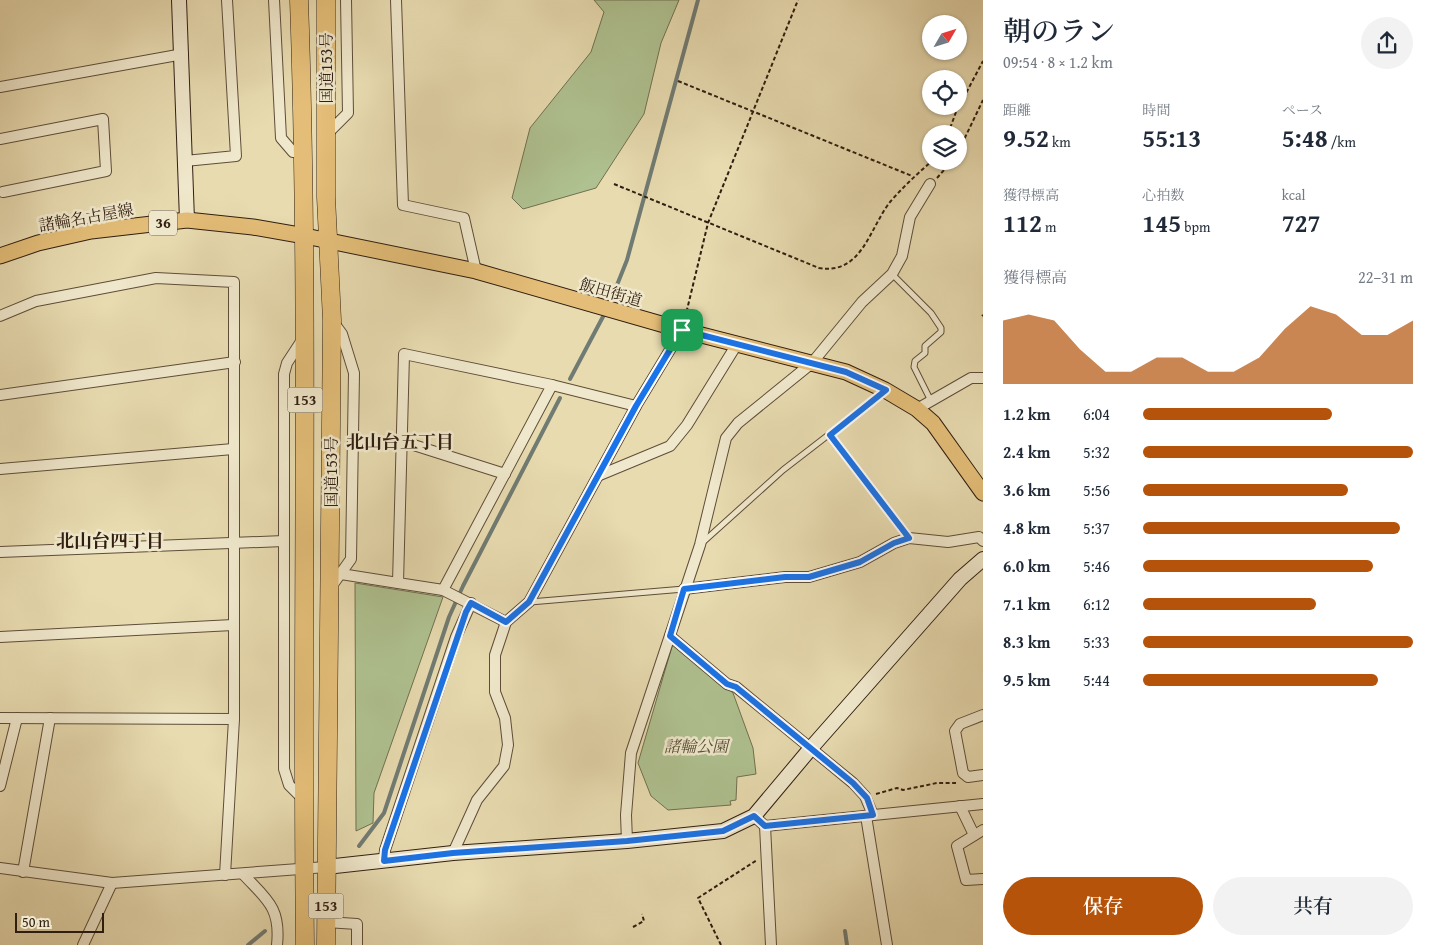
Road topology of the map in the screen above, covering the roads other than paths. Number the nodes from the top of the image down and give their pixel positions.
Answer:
1 (179, 0) edge
2 (227, 0) edge
3 (274, 0) edge
4 (299, 0) edge
5 (326, 0) edge
6 (346, 0) edge
7 (396, 0) edge
8 (183, 54) junction
9 (0, 87) edge
10 (326, 134) junction
11 (0, 139) edge
12 (304, 153) junction
13 (185, 161) junction
14 (930, 184) road end
15 (1, 189) edge
16 (187, 220) junction
17 (305, 236) junction
18 (328, 242) junction
19 (0, 256) edge
20 (476, 271) junction
21 (892, 274) junction
22 (0, 316) edge
23 (332, 320) junction
24 (682, 330) junction
25 (306, 334) junction
26 (737, 344) junction
27 (235, 362) junction
28 (812, 363) junction
29 (982, 381) edge
30 (552, 385) junction
31 (886, 390) junction
32 (0, 395) edge
33 (931, 400) junction
34 (636, 406) junction
35 (917, 408) junction
36 (830, 435) junction
37 (402, 441) junction
38 (233, 449) junction
39 (0, 469) edge
40 (505, 474) junction
41 (600, 476) junction
42 (983, 493) edge
43 (909, 538) junction
44 (284, 541) junction
45 (983, 541) edge
46 (234, 542) junction
47 (700, 545) junction
48 (0, 552) edge
49 (983, 560) edge
50 (341, 574) junction
51 (398, 583) junction
52 (330, 588) junction
53 (684, 589) junction
54 (447, 592) junction
55 (468, 602) junction
56 (529, 602) junction
57 (506, 622) junction
58 (233, 625) junction
59 (670, 636) junction
60 (0, 637) edge
61 (983, 714) edge
62 (0, 718) edge
63 (17, 718) junction
64 (50, 718) junction
65 (234, 720) junction
66 (811, 748) junction
67 (983, 775) edge
68 (0, 786) edge
69 (303, 799) junction
70 (983, 804) edge
71 (960, 806) junction
72 (869, 816) junction
73 (759, 821) junction
74 (978, 832) edge
75 (627, 841) junction
76 (453, 853) junction
77 (384, 861) junction
78 (326, 867) junction
79 (0, 868) edge
80 (304, 869) junction
81 (24, 872) junction
82 (243, 874) junction
83 (225, 875) junction
84 (983, 879) edge
85 (112, 883) junction
86 (326, 922) junction
87 (83, 945) edge
88 (277, 945) edge
89 (305, 945) edge
90 (326, 945) edge
91 (357, 945) edge
92 (772, 945) edge
93 (887, 945) edge

1 - 8 street
2 - 13 street
3 - 12 street
4 - 12 highway, 国道153号 / 153
5 - 10 highway, 国道153号 / 153
6 - 10 street
7 - 20 street
8 - 9 street
8 - 13 street
10 - 18 highway, 国道153号 / 153
11 - 15 street
12 - 17 highway, 国道153号 / 153
13 - 16 street
14 - 21 street
16 - 17 main road, 諸輪名古屋線 / 36
16 - 19 main road, 諸輪名古屋線 / 36
17 - 18 main road, 諸輪名古屋線 / 36
17 - 25 highway, 国道153号 / 153
18 - 20 main road, 飯田街道 / 36
18 - 23 highway, 国道153号 / 153
20 - 24 main road, 飯田街道 / 36
21 - 28 street
21 - 33 lane
22 - 27 street
23 - 50 street
23 - 52 highway, 国道153号 / 153
24 - 26 main road, 飯田街道 / 36
24 - 34 street
25 - 44 street
25 - 69 highway, 国道153号 / 153
26 - 28 main road, 飯田街道 / 36
26 - 41 street
27 - 32 street
27 - 38 street
28 - 31 main road, 飯田街道 / 36
28 - 47 street
29 - 33 street
30 - 34 street
30 - 37 street
30 - 40 street
31 - 35 main road, 飯田街道 / 36
31 - 36 lane
33 - 35 street
34 - 41 street
35 - 42 main road, 飯田街道 / 36
36 - 43 lane
36 - 47 lane
37 - 40 street
37 - 51 street
38 - 39 street
38 - 46 street
40 - 54 street
41 - 56 street
43 - 45 street
43 - 53 street
44 - 46 street
44 - 69 street
46 - 48 street
46 - 58 street
47 - 53 street
49 - 66 street
50 - 51 street
50 - 52 street
51 - 54 street
52 - 78 highway, 国道153号 / 153
53 - 56 lane
53 - 59 street
54 - 55 street
55 - 57 street
55 - 77 street
56 - 57 street
57 - 76 street
58 - 60 street
58 - 65 street
59 - 66 street
59 - 75 street
61 - 67 street
62 - 63 street
63 - 64 street
63 - 68 street
64 - 65 street
64 - 81 street
65 - 83 street
66 - 72 street
66 - 73 street
69 - 80 highway, 国道153号 / 153
70 - 71 street
71 - 72 street
71 - 74 street
72 - 73 street
72 - 93 street
73 - 75 street
73 - 92 street
74 - 84 street
75 - 76 street
76 - 77 street
77 - 78 street
78 - 80 street
78 - 86 highway, 国道153号 / 153
79 - 81 street
80 - 82 street
80 - 89 highway, 国道153号 / 153
81 - 85 street
82 - 83 street
82 - 88 street
83 - 85 street
85 - 87 street
86 - 90 highway, 国道153号 / 153
86 - 91 street

